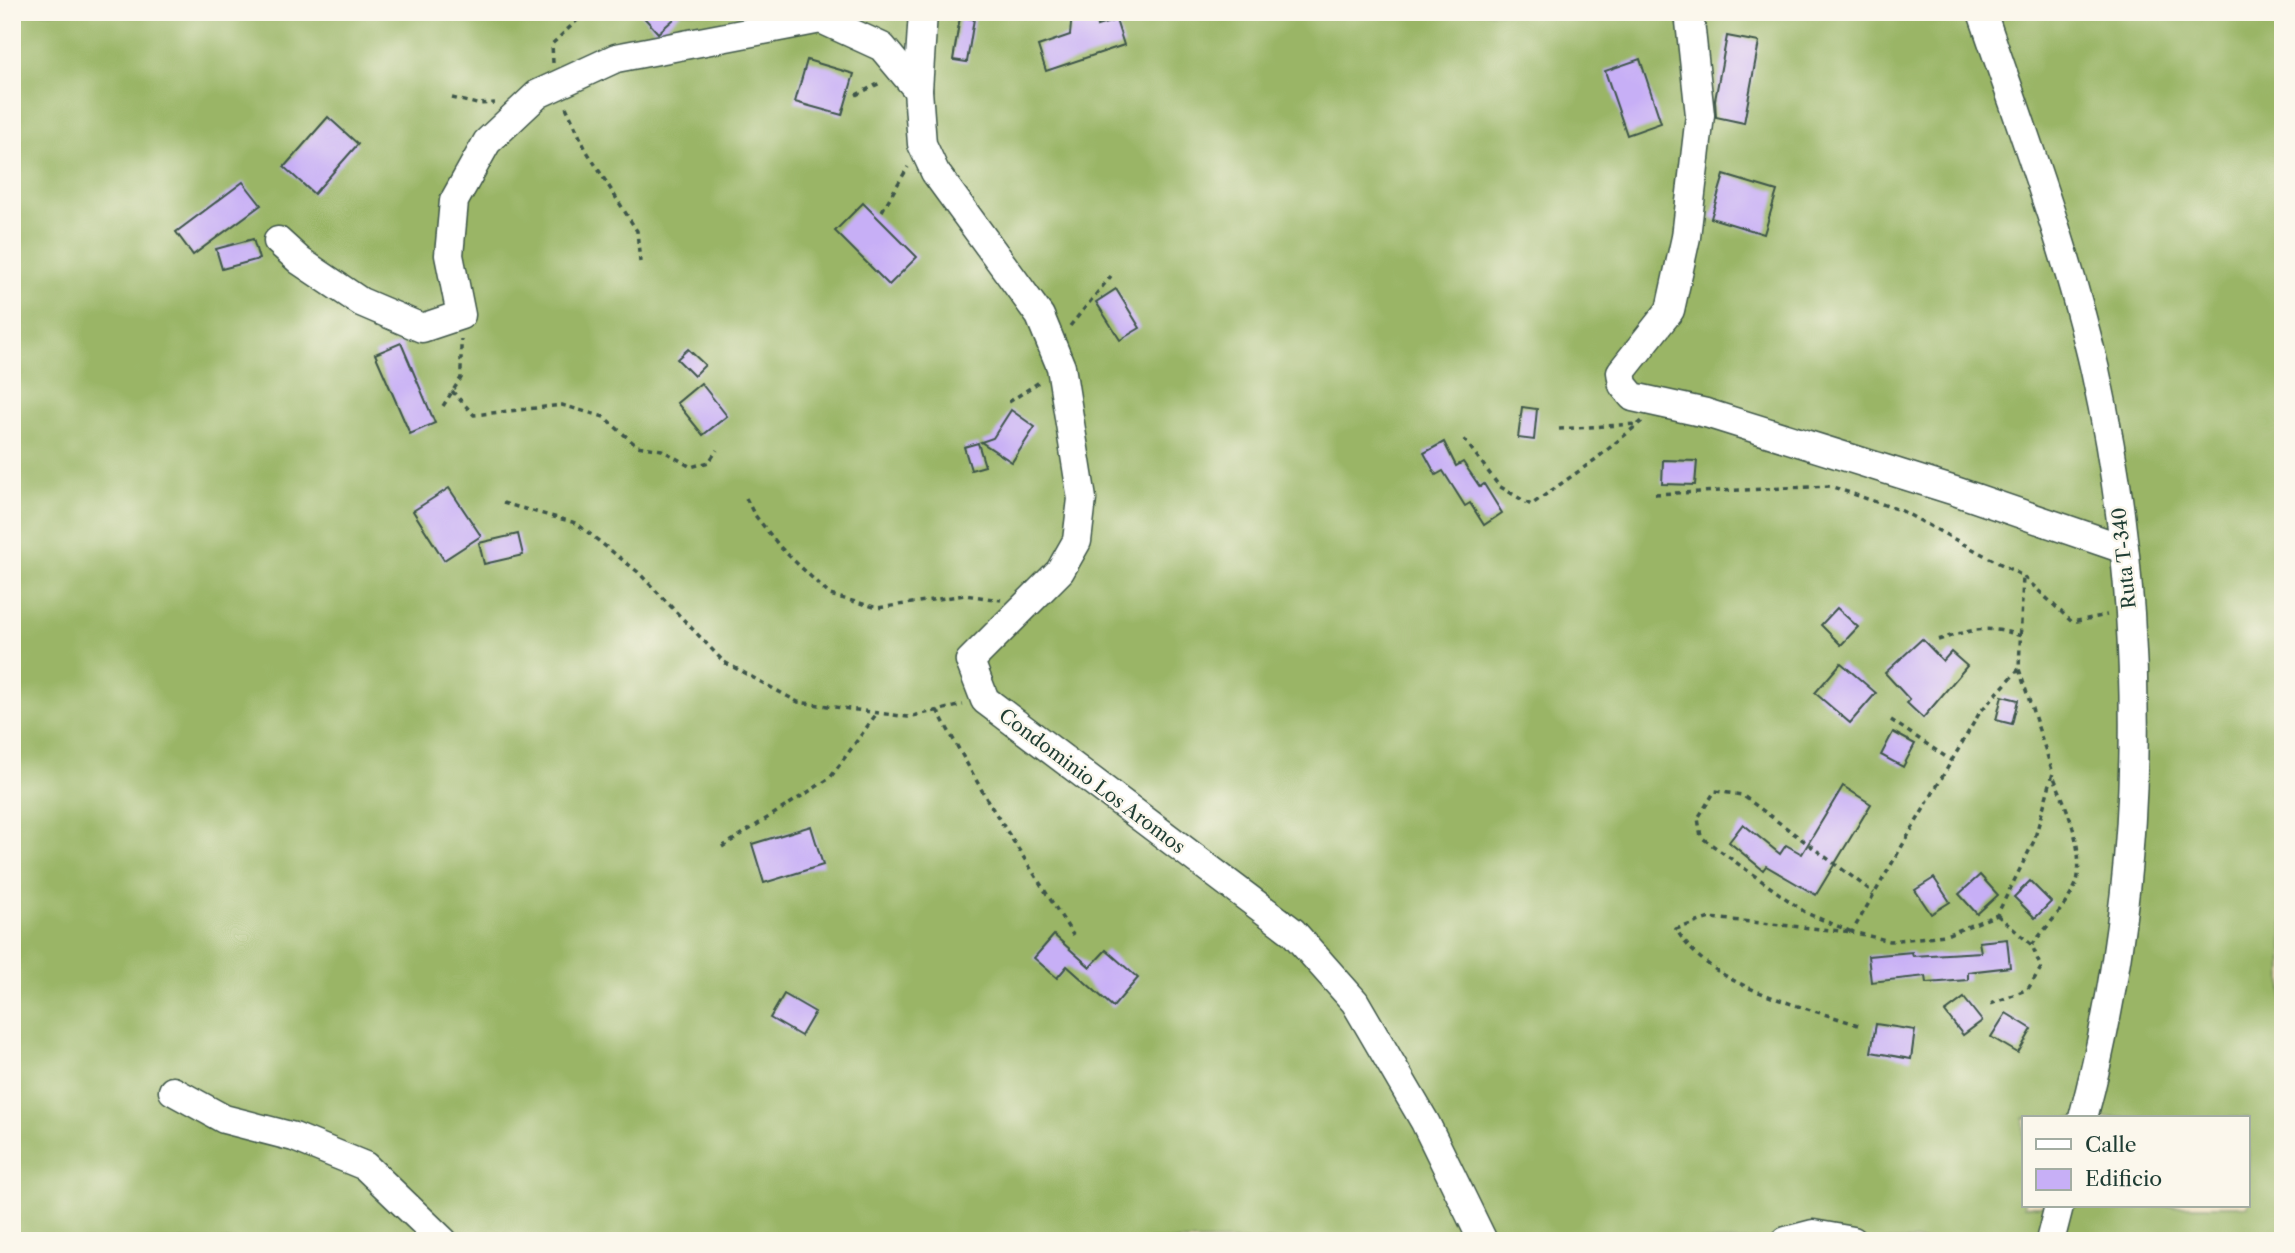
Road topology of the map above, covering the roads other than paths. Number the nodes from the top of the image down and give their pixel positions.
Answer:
1 (923, 12) edge
2 (1689, 12) edge
3 (1982, 12) edge
4 (820, 15) edge
5 (910, 81) junction
6 (278, 241) dead end
7 (2124, 549) junction
8 (173, 1091) dead end
9 (2083, 1116) edge
10 (2058, 1208) edge
11 (443, 1241) edge
12 (1483, 1241) edge
13 (1786, 1241) edge
14 (1853, 1241) edge
15 (2050, 1241) edge

1 - 5 street, Condominio Los Aromos
2 - 7 street
3 - 7 street, Ruta T-340
4 - 5 street
4 - 6 street
5 - 12 street, Condominio Los Aromos
7 - 9 street, Ruta T-340
8 - 11 street
10 - 15 street
13 - 14 street

